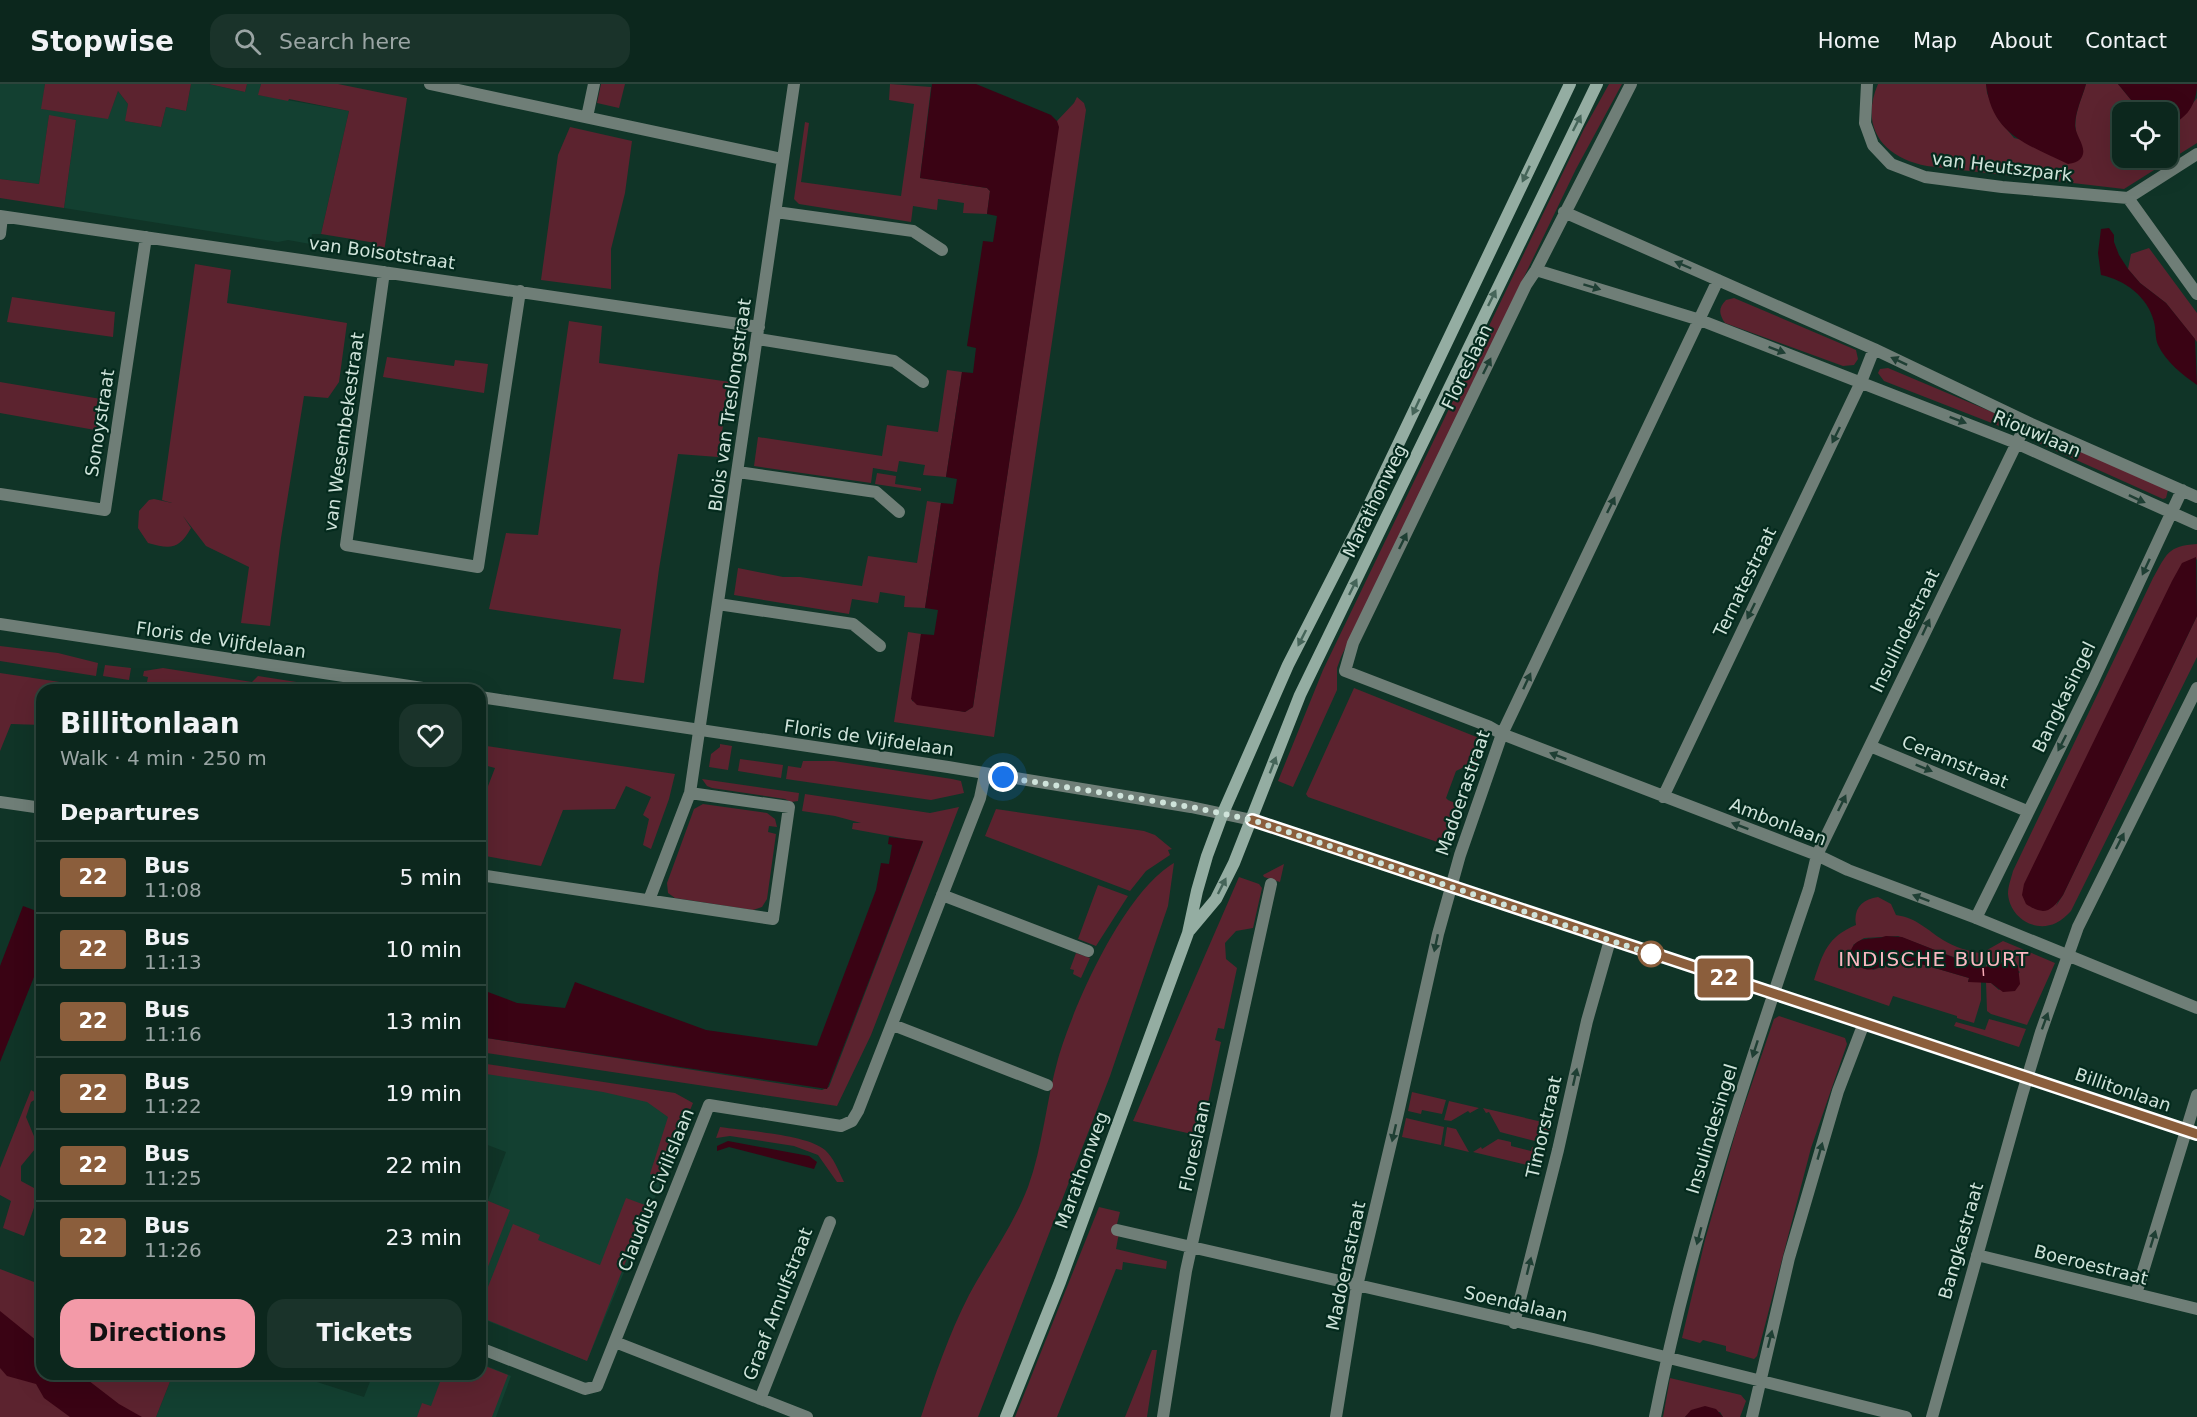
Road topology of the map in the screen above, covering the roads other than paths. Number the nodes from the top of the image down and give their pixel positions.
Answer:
1 (430, 84) edge
2 (594, 84) edge
3 (794, 84) edge
4 (1570, 84) edge
5 (1597, 84) edge
6 (1631, 84) edge
7 (1867, 84) edge
8 (587, 117) junction
9 (2197, 154) edge
10 (782, 159) junction
11 (2128, 198) junction
12 (776, 212) junction
13 (1564, 212) junction
14 (1, 217) edge
15 (0, 234) edge
16 (146, 237) junction
17 (942, 250) dead end
18 (1536, 270) junction
19 (384, 272) junction
20 (1718, 280) junction
21 (520, 291) junction
22 (2197, 294) edge
23 (1700, 320) junction
24 (759, 333) junction
25 (1874, 349) junction
26 (923, 382) dead end
27 (1861, 382) junction
28 (2027, 422) junction
29 (2016, 443) junction
30 (738, 472) junction
31 (2182, 490) junction
32 (0, 494) edge
33 (2197, 497) edge
34 (899, 512) dead end
35 (2171, 514) junction
36 (2197, 524) edge
37 (718, 604) junction
38 (0, 624) edge
39 (880, 646) dead end
40 (1345, 671) joint
41 (396, 684) edge
42 (2197, 688) edge
43 (486, 697) edge
44 (700, 730) junction
45 (1502, 734) junction
46 (1870, 746) junction
47 (985, 774) junction
48 (690, 794) junction
49 (1663, 797) junction
50 (0, 802) edge
51 (36, 807) edge
52 (2027, 811) junction
53 (1223, 813) junction
54 (1252, 820) junction
55 (1816, 855) junction
56 (486, 876) edge
57 (1271, 884) dead end
58 (1452, 887) junction
59 (942, 895) junction
60 (649, 900) junction
61 (1976, 918) junction
62 (1188, 933) junction
63 (1610, 940) junction
64 (1088, 951) dead end
65 (2069, 957) junction
66 (1773, 994) junction
67 (2197, 1008) edge
68 (1863, 1023) junction
69 (892, 1025) junction
70 (2027, 1076) junction
71 (1047, 1084) dead end
72 (2197, 1095) edge
73 (2192, 1132) edge
74 (830, 1222) dead end
75 (1117, 1230) dead end
76 (1191, 1246) junction
77 (1977, 1255) junction
78 (1357, 1286) junction
79 (2136, 1294) junction
80 (2197, 1309) edge
81 (1514, 1323) junction
82 (615, 1342) junction
83 (486, 1350) edge
84 (1667, 1358) junction
85 (1760, 1380) junction
86 (760, 1399) junction
87 (807, 1417) edge
88 (1006, 1417) edge
89 (1163, 1417) edge
90 (1336, 1417) edge
91 (1655, 1417) edge
92 (1752, 1417) edge
93 (1906, 1417) edge
94 (1932, 1417) edge

1 - 8 street
2 - 8 street
3 - 10 street, Blois van Treslongstraat
4 -> 53 main road, Marathonweg
54 -> 5 main road, Marathonweg
6 - 13 street, Floreslaan
7 - 11 street, van Heutszpark
8 - 10 street
9 - 11 street
10 - 12 street, Blois van Treslongstraat
11 - 22 street
12 - 17 street
12 - 24 street, Blois van Treslongstraat
13 - 18 street, Floreslaan
20 -> 13 street, Riouwlaan
14 - 15 street
14 - 16 street, van Boisotstraat
16 - 19 street, van Boisotstraat
16 - 32 street, Sonoystraat
18 -> 23 street, Riouwlaan
40 -> 18 street, Floreslaan
19 - 21 street, van Boisotstraat
19 - 21 street, van Wesembekestraat
20 - 23 street
20 - 25 street, Riouwlaan
21 - 24 street, van Boisotstraat
23 -> 27 street, Riouwlaan
45 -> 23 street, Madoerastraat
24 - 26 street, van Boisotstraat
24 - 30 street, Blois van Treslongstraat
25 - 27 street
28 -> 25 street, Riouwlaan
27 -> 29 street, Riouwlaan
27 -> 49 street, Ternatestraat
28 - 29 street, Insulindestraat
28 - 31 street, Riouwlaan
29 -> 35 street, Riouwlaan
46 -> 29 street, Insulindestraat
30 - 34 street
30 - 37 street, Blois van Treslongstraat
31 - 33 street, Riouwlaan
31 - 35 street, Bangkasingel
35 - 36 street, Riouwlaan
35 -> 52 street, Bangkasingel
37 - 39 street
37 - 44 street, Blois van Treslongstraat
38 - 41 street, Floris de Vijfdelaan
40 - 45 street, Ambonlaan
65 -> 42 street
43 - 44 street, Floris de Vijfdelaan
44 - 47 street, Floris de Vijfdelaan
44 - 48 street, Blois van Treslongstraat
49 -> 45 street, Ambonlaan
45 - 58 street, Madoerastraat
46 -> 52 street, Ceramstraat
55 -> 46 street, Insulindestraat
47 - 53 street, Floris de Vijfdelaan
47 - 59 street, Claudius Civilislaan
48 - 60 street, Blois van Treslongstraat
48 - 60 street
55 -> 49 street, Ambonlaan
50 - 51 street
52 - 61 street, Bangkasingel
53 - 54 street, Floris de Vijfdelaan
53 - 62 main road, Marathonweg
54 - 58 street, Billitonlaan
62 -> 54 main road, Marathonweg
61 -> 55 street, Ambonlaan
55 - 66 street, Insulindesingel
56 - 60 street
57 - 76 street, Floreslaan
58 - 63 street, Billitonlaan
58 -> 78 street, Madoerastraat
59 - 64 street
59 - 69 street, Claudius Civilislaan
61 - 65 street, Ambonlaan
62 - 88 main road, Marathonweg
63 - 66 street, Billitonlaan
81 -> 63 street, Timorstraat
65 - 67 street, Ambonlaan
70 -> 65 street
66 - 68 street, Billitonlaan
66 -> 84 street, Insulindesingel
68 - 70 street, Billitonlaan
85 -> 68 street
69 - 71 street
69 - 82 street, Claudius Civilislaan
70 - 73 street, Billitonlaan
70 - 77 street, Bangkastraat
72 - 73 street
79 -> 73 street
74 - 86 street, Graaf Arnulfstraat
75 - 76 street, Soendalaan
76 - 78 street, Soendalaan
76 - 89 street, Floreslaan
77 - 79 street, Boeroestraat
77 - 94 street, Bangkastraat
78 - 81 street, Soendalaan
78 - 90 street, Madoerastraat
79 - 80 street, Boeroestraat
81 - 84 street, Soendalaan
82 - 83 street, Claudius Civilislaan
82 - 86 street, Graaf Arnulfstraat
84 - 85 street, Soendalaan
84 - 91 street, Insulindesingel
85 - 92 street
85 - 93 street, Soendalaan
86 - 87 street, Graaf Arnulfstraat

